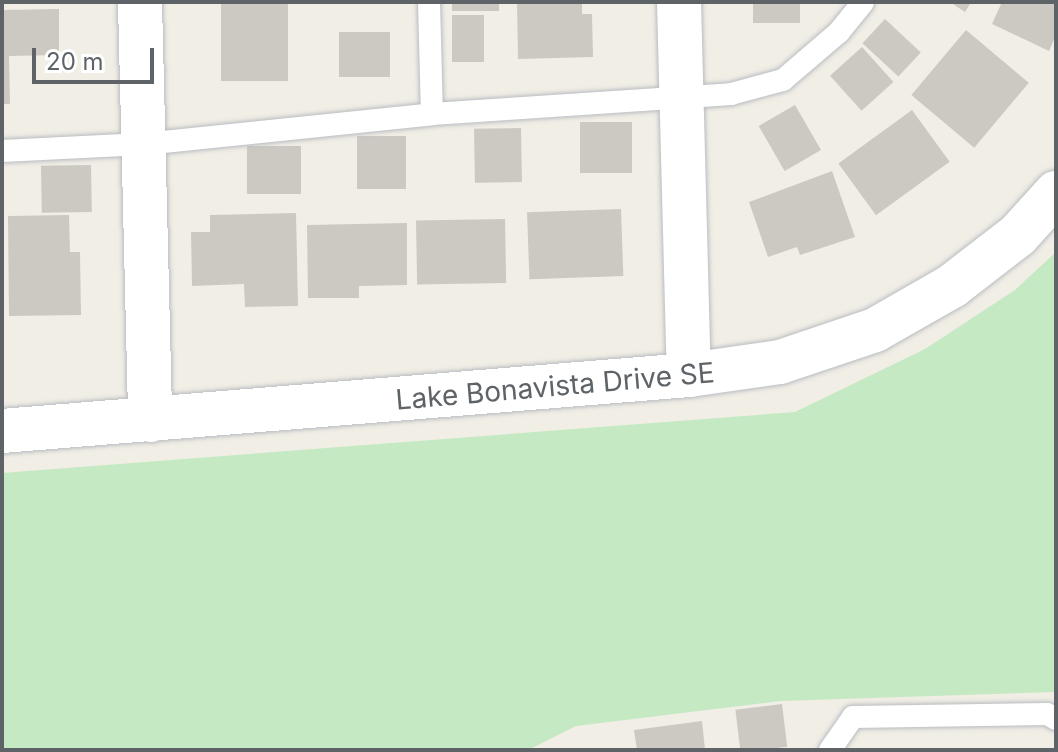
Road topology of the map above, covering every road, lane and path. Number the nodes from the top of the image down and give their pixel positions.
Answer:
1 (140, 2) edge
2 (429, 2) edge
3 (679, 2) edge
4 (863, 2) edge
5 (680, 95) junction
6 (432, 114) junction
7 (144, 144) junction
8 (2, 151) edge
9 (1056, 193) edge
10 (689, 375) junction
11 (150, 420) junction
12 (2, 431) edge
13 (1056, 719) edge
14 (830, 750) edge

1 - 7 street
2 - 6 lane
3 - 5 street
4 - 5 lane
5 - 6 lane
5 - 10 street
6 - 7 lane
7 - 8 lane
7 - 11 street
9 - 10 street, Lake Bonavista Drive SE
10 - 11 street, Lake Bonavista Drive SE
11 - 12 street, Lake Bonavista Drive SE
13 - 14 lane

